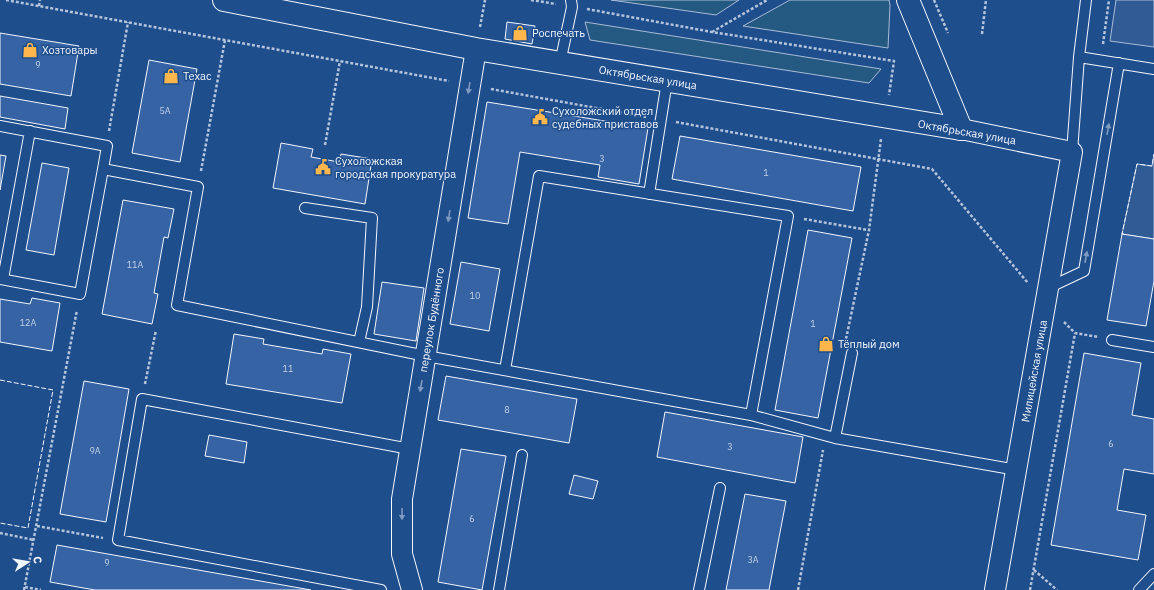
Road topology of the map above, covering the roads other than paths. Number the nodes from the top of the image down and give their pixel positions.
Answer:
1 (224, 0) edge
2 (908, 0) edge
3 (1086, 0) edge
4 (252, 2) edge
5 (572, 3) edge
6 (476, 50) junction
7 (1079, 57) junction
8 (560, 63) junction
9 (1119, 63) junction
10 (1154, 69) edge
11 (667, 81) junction
12 (0, 126) edge
13 (961, 130) junction
14 (30, 131) junction
15 (1072, 152) junction
16 (103, 169) junction
17 (649, 194) junction
18 (305, 208) dead end
19 (2, 279) edge
20 (1047, 296) junction
21 (1112, 340) road end
22 (360, 342) junction
23 (1154, 347) edge
24 (852, 353) dead end
25 (426, 356) junction
26 (505, 370) junction
27 (751, 415) junction
28 (830, 437) junction
29 (410, 449) junction
30 (522, 455) dead end
31 (1017, 470) junction
32 (720, 488) dead end
33 (1154, 574) edge
34 (381, 590) edge
35 (412, 590) edge
36 (499, 590) edge
37 (699, 590) edge
38 (995, 590) edge
39 (1140, 590) edge

1 - 4 street, Октябрьская улица
2 - 13 street
3 - 7 lane
4 - 6 street, Октябрьская улица
5 - 8 lane
6 - 8 street, Октябрьская улица
6 -> 25 street, переулок Будённого
7 - 9 lane
7 - 15 lane
8 - 11 street, Октябрьская улица
9 - 10 lane
20 -> 9 lane
11 - 13 street, Октябрьская улица
11 - 17 lane
12 - 14 lane
13 - 15 street, Октябрьская улица
14 - 16 lane
14 - 19 lane
15 - 20 street, Милицейская улица
16 - 19 lane
16 - 22 lane
17 - 26 lane
17 - 27 lane
18 - 22 lane
20 - 31 street, Милицейская улица
21 - 23 lane
22 - 25 lane
24 - 28 lane
25 - 26 lane
25 -> 29 street, переулок Будённого
26 - 27 lane
27 - 28 lane
28 - 31 lane
29 - 34 lane
29 -> 35 street, переулок Будённого
30 - 36 lane
31 - 38 street, Милицейская улица
32 - 37 lane
33 - 39 lane

